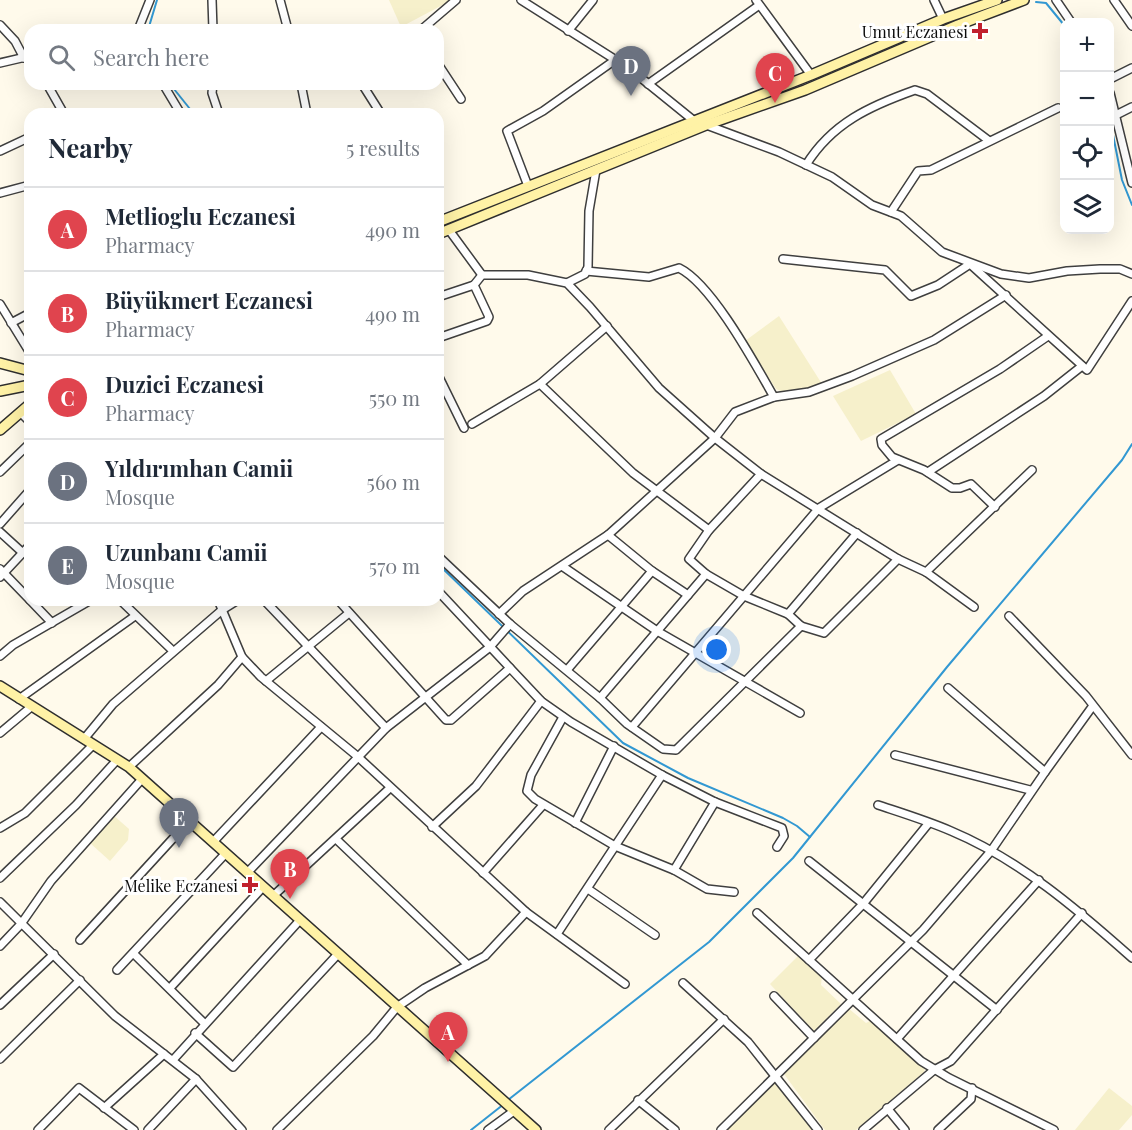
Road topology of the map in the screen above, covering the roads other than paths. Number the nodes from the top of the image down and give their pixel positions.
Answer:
1 (150, 0) edge
2 (212, 0) edge
3 (279, 0) edge
4 (456, 0) edge
5 (521, 0) edge
6 (593, 0) edge
7 (934, 0) edge
8 (997, 0) edge
9 (1024, 0) edge
10 (1056, 0) edge
11 (1114, 0) edge
12 (757, 3) edge
13 (1068, 18) edge
14 (943, 19) junction
15 (140, 24) edge
16 (213, 24) edge
17 (286, 24) edge
18 (428, 24) edge
19 (0, 25) edge
20 (1132, 26) edge
21 (568, 31) junction
22 (24, 53) edge
23 (24, 58) edge
24 (615, 60) junction
25 (0, 63) edge
26 (1132, 68) edge
27 (444, 73) edge
28 (811, 75) junction
29 (1114, 78) edge
30 (648, 84) junction
31 (50, 90) edge
32 (167, 90) edge
33 (212, 90) edge
34 (302, 90) edge
35 (366, 90) edge
36 (461, 99) dead end
37 (1132, 107) edge
38 (61, 108) edge
39 (177, 108) edge
40 (217, 108) edge
41 (305, 108) edge
42 (377, 108) edge
43 (1058, 108) dead end
44 (1114, 108) edge
45 (1116, 115) junction
46 (693, 120) junction
47 (706, 125) junction
48 (24, 140) edge
49 (988, 140) junction
50 (1132, 144) edge
51 (1123, 148) junction
52 (0, 151) edge
53 (806, 165) junction
54 (597, 170) junction
55 (1132, 183) edge
56 (528, 186) junction
57 (24, 187) edge
58 (0, 193) edge
59 (891, 212) junction
60 (444, 220) edge
61 (449, 230) junction
62 (444, 232) edge
63 (783, 259) dead end
64 (970, 264) junction
65 (586, 271) junction
66 (1132, 274) edge
67 (482, 275) junction
68 (567, 283) junction
69 (474, 285) junction
70 (444, 295) edge
71 (1006, 295) junction
72 (1132, 301) edge
73 (0, 304) edge
74 (24, 316) edge
75 (11, 323) junction
76 (607, 326) junction
77 (444, 336) edge
78 (1048, 336) junction
79 (24, 344) edge
80 (0, 363) edge
81 (1082, 366) junction
82 (24, 369) edge
83 (540, 384) junction
84 (24, 387) edge
85 (444, 387) edge
86 (0, 391) edge
87 (774, 397) junction
88 (24, 410) edge
89 (21, 413) junction
90 (24, 416) edge
91 (472, 424) dead end
92 (464, 428) dead end
93 (0, 430) edge
94 (715, 438) junction
95 (24, 450) edge
96 (898, 460) junction
97 (1032, 470) dead end
98 (0, 472) edge
99 (928, 472) junction
100 (761, 474) junction
101 (659, 490) junction
102 (24, 497) edge
103 (995, 507) junction
104 (819, 508) junction
105 (0, 524) edge
106 (709, 530) junction
107 (0, 532) edge
108 (857, 533) junction
109 (608, 535) junction
110 (23, 553) joint
111 (898, 559) junction
112 (444, 562) edge
113 (562, 566) junction
114 (652, 571) junction
115 (926, 572) junction
116 (1, 573) edge
117 (706, 574) junction
118 (24, 594) edge
119 (688, 595) junction
120 (744, 596) junction
121 (444, 597) edge
122 (36, 606) edge
123 (80, 606) edge
124 (126, 606) edge
125 (221, 606) edge
126 (227, 606) edge
127 (270, 606) edge
128 (343, 606) edge
129 (619, 607) junction
130 (974, 607) dead end
131 (222, 609) junction
132 (349, 613) junction
133 (500, 614) junction
134 (788, 614) junction
135 (135, 616) junction
136 (1009, 616) dead end
137 (52, 622) junction
138 (801, 626) junction
139 (507, 627) junction
140 (657, 631) junction
141 (307, 646) junction
142 (490, 647) junction
143 (173, 651) junction
144 (1, 654) edge
145 (696, 654) junction
146 (242, 657) junction
147 (510, 668) junction
148 (567, 670) junction
149 (266, 681) junction
150 (745, 682) junction
151 (0, 686) edge
152 (948, 688) dead end
153 (425, 698) junction
154 (600, 698) junction
155 (19, 699) junction
156 (541, 702) junction
157 (31, 706) junction
158 (1092, 707) junction
159 (800, 713) dead end
160 (563, 717) junction
161 (321, 727) junction
162 (632, 727) junction
163 (386, 728) junction
164 (0, 733) edge
165 (84, 740) junction
166 (93, 745) junction
167 (614, 746) junction
168 (895, 755) dead end
169 (1132, 755) edge
170 (357, 756) junction
171 (117, 760) junction
172 (129, 767) junction
173 (1045, 772) junction
174 (662, 775) junction
175 (142, 779) junction
176 (390, 788) junction
177 (1030, 790) junction
178 (715, 802) junction
179 (543, 805) junction
180 (878, 805) dead end
181 (189, 821) junction
182 (575, 823) junction
183 (928, 824) junction
184 (432, 827) junction
185 (0, 828) edge
186 (336, 839) junction
187 (213, 842) junction
188 (615, 846) junction
189 (777, 847) dead end
190 (991, 851) junction
191 (226, 853) junction
192 (809, 861) dead end
193 (674, 870) junction
194 (247, 873) junction
195 (483, 873) junction
196 (0, 878) edge
197 (1039, 880) junction
198 (263, 886) junction
199 (588, 889) junction
200 (734, 892) dead end
201 (273, 896) junction
202 (0, 902) edge
203 (863, 904) junction
204 (526, 912) junction
205 (757, 913) dead end
206 (1082, 913) junction
207 (300, 920) junction
208 (21, 924) junction
209 (557, 934) junction
210 (655, 936) dead end
211 (80, 940) dead end
212 (911, 942) junction
213 (0, 946) edge
214 (54, 954) junction
215 (134, 954) junction
216 (338, 954) junction
217 (1132, 958) edge
218 (809, 960) junction
219 (468, 965) junction
220 (117, 970) dead end
221 (952, 974) junction
222 (80, 980) junction
223 (682, 982) dead end
224 (625, 984) dead end
225 (170, 988) junction
226 (774, 996) dead end
227 (853, 999) junction
228 (0, 1005) edge
229 (398, 1007) junction
230 (997, 1010) junction
231 (724, 1019) junction
232 (204, 1023) junction
233 (195, 1033) junction
234 (814, 1038) junction
235 (897, 1039) junction
236 (164, 1054) junction
237 (0, 1059) edge
238 (173, 1060) junction
239 (934, 1070) junction
240 (776, 1075) junction
241 (196, 1079) junction
242 (972, 1088) junction
243 (638, 1100) junction
244 (104, 1108) junction
245 (887, 1108) junction
246 (513, 1110) junction
247 (40, 1129) edge
248 (241, 1129) edge
249 (134, 1130) edge
250 (148, 1130) edge
251 (277, 1130) edge
252 (488, 1130) edge
253 (536, 1130) edge
254 (609, 1130) edge
255 (675, 1130) edge
256 (721, 1130) edge
257 (818, 1130) edge
258 (863, 1130) edge
259 (905, 1130) edge
260 (938, 1130) edge
261 (1054, 1130) edge

1 - 15 street
2 - 16 street
3 - 17 street
4 - 18 street
5 - 21 street
6 - 21 street
7 - 14 street
8 - 14 main road
9 - 47 main road
10 - 13 street
11 - 20 street
12 - 28 street
12 - 30 street
14 - 28 main road
19 - 22 street
21 - 24 street
23 - 25 street
24 - 30 street
24 - 56 street
26 - 29 street
27 - 36 street
28 - 46 main road
30 - 46 street
31 - 38 street
32 - 39 street
33 - 40 street
34 - 41 street
35 - 42 street
37 - 45 street
43 - 49 street
44 - 45 street
45 - 51 street
46 - 47 street
46 - 56 main road
47 - 53 street
47 - 54 main road
48 - 52 street
49 - 53 street
49 - 59 street
50 - 51 street
51 - 55 street
53 - 59 street
54 - 61 main road
54 - 65 street
56 - 60 main road
57 - 58 street
59 - 64 street
61 - 62 main road
61 - 67 street
63 - 64 street
64 - 66 street
64 - 71 street
65 - 68 street
65 - 87 street
67 - 68 street
67 - 69 street
68 - 76 street
69 - 70 street
69 - 77 street
71 - 78 street
71 - 87 street
72 - 81 street
73 - 75 street
74 - 75 street
75 - 79 street
76 - 83 street
76 - 94 street
78 - 81 street
78 - 96 street
80 - 82 main road
81 - 99 street
83 - 91 street
83 - 101 street
84 - 86 main road
85 - 92 street
87 - 94 street
88 - 89 main road
89 - 90 street
89 - 93 main road
94 - 100 street
94 - 101 street
95 - 98 street
96 - 99 street
96 - 104 street
97 - 103 street
99 - 103 street
100 - 104 street
100 - 106 street
101 - 106 street
101 - 109 street
102 - 105 street
103 - 115 street
104 - 108 street
104 - 120 street
106 - 117 street
107 - 110 street
108 - 111 street
108 - 134 street
109 - 113 street
109 - 114 street
110 - 116 street
111 - 115 street
111 - 138 street
112 - 133 street
113 - 129 street
113 - 133 street
114 - 119 street
114 - 129 street
115 - 130 street
116 - 118 street
117 - 119 street
117 - 120 street
119 - 140 street
120 - 134 street
120 - 145 street
121 - 142 street
122 - 137 street
123 - 137 street
124 - 135 street
125 - 131 street
126 - 131 street
127 - 141 street
128 - 132 street
129 - 140 street
129 - 148 street
131 - 143 street
131 - 146 street
132 - 141 street
132 - 153 street
133 - 139 street
134 - 138 street
135 - 143 street
135 - 155 street
136 - 158 street
137 - 144 street
138 - 150 street
139 - 142 street
139 - 148 street
140 - 145 street
140 - 154 street
141 - 149 street
141 - 163 street
142 - 147 street
142 - 153 street
143 - 165 street
145 - 150 street
145 - 162 street
146 - 149 street
146 - 172 street
147 - 153 street
147 - 156 street
148 - 154 street
149 - 161 street
150 - 159 street
150 - 162 street
151 - 155 main road
152 - 173 street
153 - 163 street
154 - 162 street
155 - 157 main road
156 - 160 street
156 - 184 street
157 - 164 street
157 - 165 main road
158 - 169 street
158 - 173 street
160 - 167 street
160 - 179 street
161 - 170 street
161 - 187 street
163 - 170 street
165 - 166 main road
166 - 171 main road
166 - 185 street
167 - 174 street
167 - 182 street
168 - 177 street
170 - 176 street
170 - 194 street
171 - 172 main road
171 - 196 street
172 - 175 main road
173 - 177 street
174 - 178 street
174 - 188 street
175 - 181 main road
175 - 208 street
176 - 184 street
176 - 186 street
177 - 190 street
178 - 189 street
178 - 193 street
179 - 182 street
179 - 195 street
180 - 183 street
181 - 187 main road
181 - 211 street
182 - 188 street
183 - 190 street
183 - 203 street
184 - 195 street
186 - 201 street
186 - 219 street
187 - 191 main road
188 - 193 street
188 - 199 street
190 - 197 street
190 - 212 street
191 - 194 main road
191 - 215 street
192 - 203 street
193 - 200 street
194 - 198 main road
195 - 204 street
197 - 206 street
197 - 221 street
198 - 201 main road
198 - 225 street
199 - 209 street
199 - 210 street
201 - 207 main road
202 - 208 street
203 - 212 street
203 - 218 street
204 - 209 street
204 - 219 street
205 - 218 street
206 - 217 street
206 - 230 street
207 - 216 main road
207 - 232 street
208 - 213 street
208 - 214 street
209 - 224 street
212 - 221 street
212 - 227 street
214 - 222 street
214 - 228 street
215 - 220 street
215 - 225 street
216 - 229 main road
216 - 233 street
218 - 227 street
219 - 229 street
221 - 230 street
221 - 235 street
222 - 236 street
222 - 237 street
223 - 231 street
225 - 232 street
226 - 234 street
227 - 234 street
227 - 235 street
229 - 246 main road
229 - 251 street
230 - 239 street
231 - 240 street
231 - 243 street
232 - 233 street
233 - 238 street
234 - 240 street
235 - 239 street
236 - 238 street
236 - 244 street
238 - 241 street
239 - 242 street
239 - 245 street
240 - 256 street
240 - 257 street
241 - 248 street
241 - 250 street
242 - 260 street
242 - 261 street
243 - 254 street
243 - 255 street
244 - 247 street
244 - 249 street
245 - 258 street
245 - 259 street
246 - 252 street
246 - 253 main road

